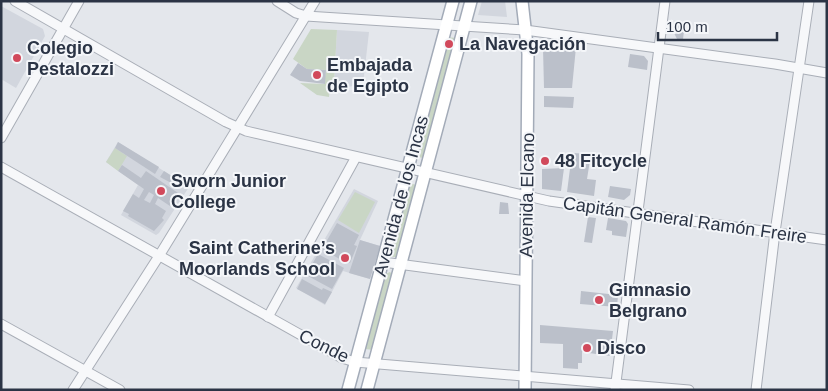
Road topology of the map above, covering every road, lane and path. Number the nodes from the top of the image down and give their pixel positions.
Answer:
1 (15, 1) edge
2 (79, 1) edge
3 (277, 1) edge
4 (315, 1) edge
5 (453, 1) edge
6 (471, 1) edge
7 (522, 1) edge
8 (665, 1) edge
9 (809, 1) edge
10 (306, 16) junction
11 (447, 25) junction
12 (464, 26) junction
13 (64, 28) junction
14 (525, 30) junction
15 (659, 48) junction
16 (798, 68) junction
17 (827, 73) edge
18 (236, 127) junction
19 (1, 138) edge
20 (356, 157) junction
21 (1, 167) edge
22 (407, 168) junction
23 (425, 173) junction
24 (526, 197) junction
25 (639, 213) junction
26 (775, 232) junction
27 (827, 240) edge
28 (159, 256) junction
29 (383, 262) junction
30 (401, 266) junction
31 (526, 281) junction
32 (268, 317) junction
33 (1, 324) edge
34 (356, 362) junction
35 (375, 362) junction
36 (86, 370) junction
37 (523, 376) junction
38 (615, 387) edge
39 (73, 390) edge
40 (120, 390) edge
41 (348, 390) edge
42 (367, 390) edge
43 (525, 390) edge
44 (689, 390) edge
45 (756, 390) edge

1 - 13 street, Capitán General Ramón Freire
2 - 13 street
3 - 10 street
4 - 10 street
5 - 11 main road, Avenida de los Incas
6 - 12 main road, Avenida de los Incas
7 - 14 main road, Avenida Elcano
8 - 15 street
9 - 16 street
10 - 11 street
10 - 18 street
11 - 12 street
11 - 22 main road, Avenida de los Incas
12 - 14 street
12 - 23 main road, Avenida de los Incas
13 - 18 street, Capitán General Ramón Freire
13 - 19 street
14 - 15 street
14 - 24 main road, Avenida Elcano
15 - 16 street
15 - 25 street
16 - 17 street
16 - 26 street
18 - 20 street, Capitán General Ramón Freire
18 - 28 street
20 - 22 street, Capitán General Ramón Freire
20 - 32 street
21 - 28 street, Conde
22 - 23 street, Capitán General Ramón Freire
22 - 29 main road, Avenida de los Incas
23 - 24 street, Capitán General Ramón Freire
23 - 30 main road, Avenida de los Incas
24 - 25 street, Capitán General Ramón Freire
24 - 31 main road, Avenida Elcano
25 - 26 street, Capitán General Ramón Freire
25 - 38 street
26 - 27 street, Capitán General Ramón Freire
26 - 45 street
28 - 32 street, Conde
28 - 36 street
29 - 30 street
29 - 34 main road, Avenida de los Incas
30 - 31 street
30 - 35 main road, Avenida de los Incas
31 - 37 main road, Avenida Elcano
32 - 34 street, Conde
33 - 36 street
34 - 35 street, Conde
34 - 41 main road, Avenida de los Incas
35 - 37 street, Conde
35 - 42 main road, Avenida de los Incas
36 - 39 street
36 - 40 street
37 - 38 street, Conde
37 - 43 main road, Avenida Elcano
38 - 44 street, Conde

